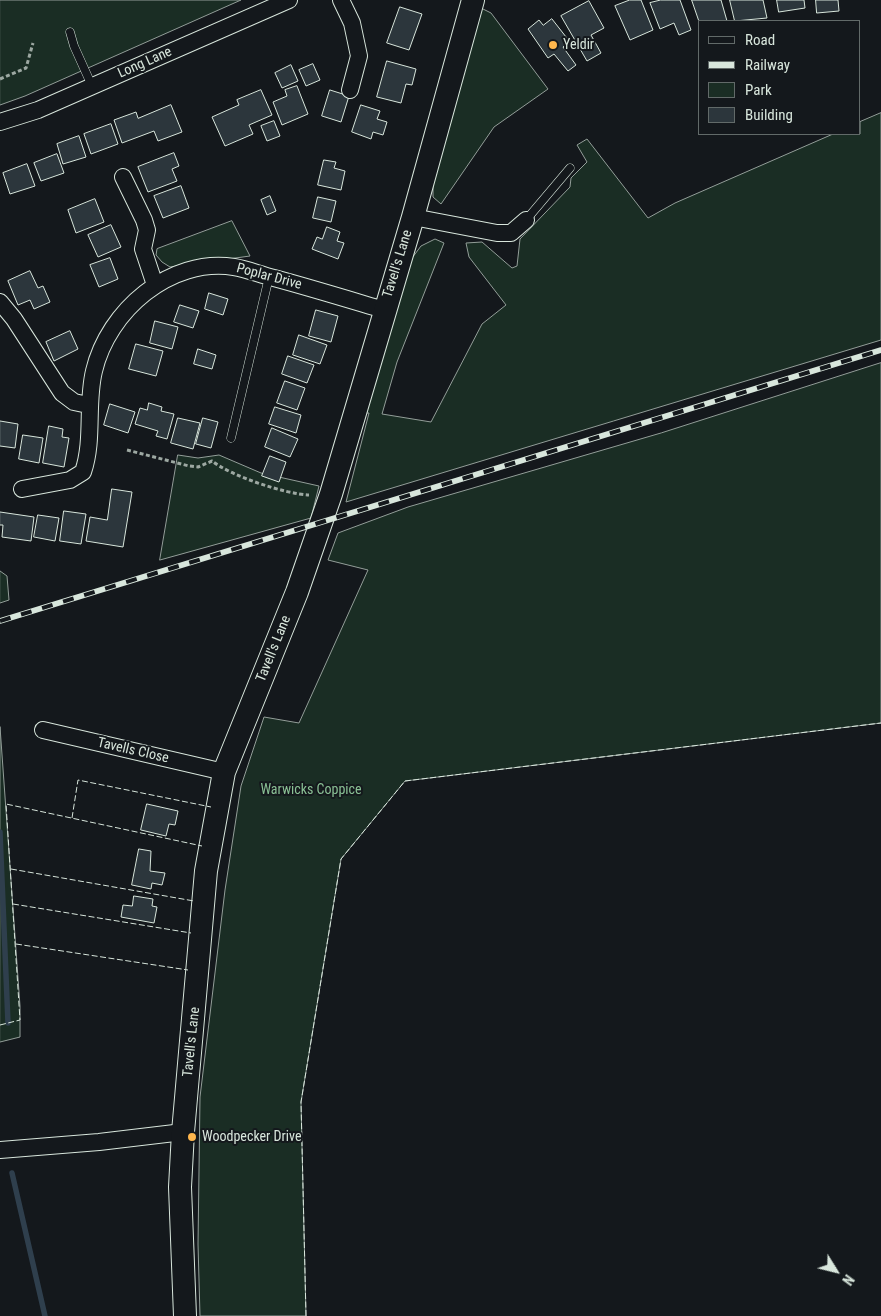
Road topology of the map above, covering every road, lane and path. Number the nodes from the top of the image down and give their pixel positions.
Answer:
1 (289, 0) edge
2 (341, 0) edge
3 (473, 0) edge
4 (70, 32) dead end
5 (34, 43) dead end
6 (0, 79) edge
7 (92, 86) junction
8 (350, 90) dead end
9 (0, 122) edge
10 (570, 168) dead end
11 (124, 177) dead end
12 (413, 217) junction
13 (526, 220) joint
14 (269, 277) junction
15 (155, 285) junction
16 (0, 302) edge
17 (384, 310) junction
18 (88, 405) junction
19 (230, 438) dead end
20 (127, 450) dead end
21 (22, 489) dead end
22 (331, 494) junction
23 (43, 730) dead end
24 (224, 772) junction
25 (183, 1132) junction
26 (0, 1150) edge
27 (185, 1316) edge

1 - 7 street, Long Lane
2 - 8 street
3 - 12 street, Tavell's Lane
4 - 7 lane
5 - 6 path
7 - 9 street, Long Lane
10 - 13 lane
11 - 15 street
12 - 13 street
12 - 17 street, Tavell's Lane
14 - 15 street, Poplar Drive
14 - 17 street, Poplar Drive
14 - 19 lane
15 - 18 street, Poplar Drive
16 - 18 street
17 - 22 street, Tavell's Lane
18 - 21 street, Poplar Drive
20 - 22 path
22 - 24 street, Tavell's Lane
23 - 24 street, Tavells Close
24 - 25 street, Tavell's Lane
25 - 26 street
25 - 27 street, Tavell's Lane

